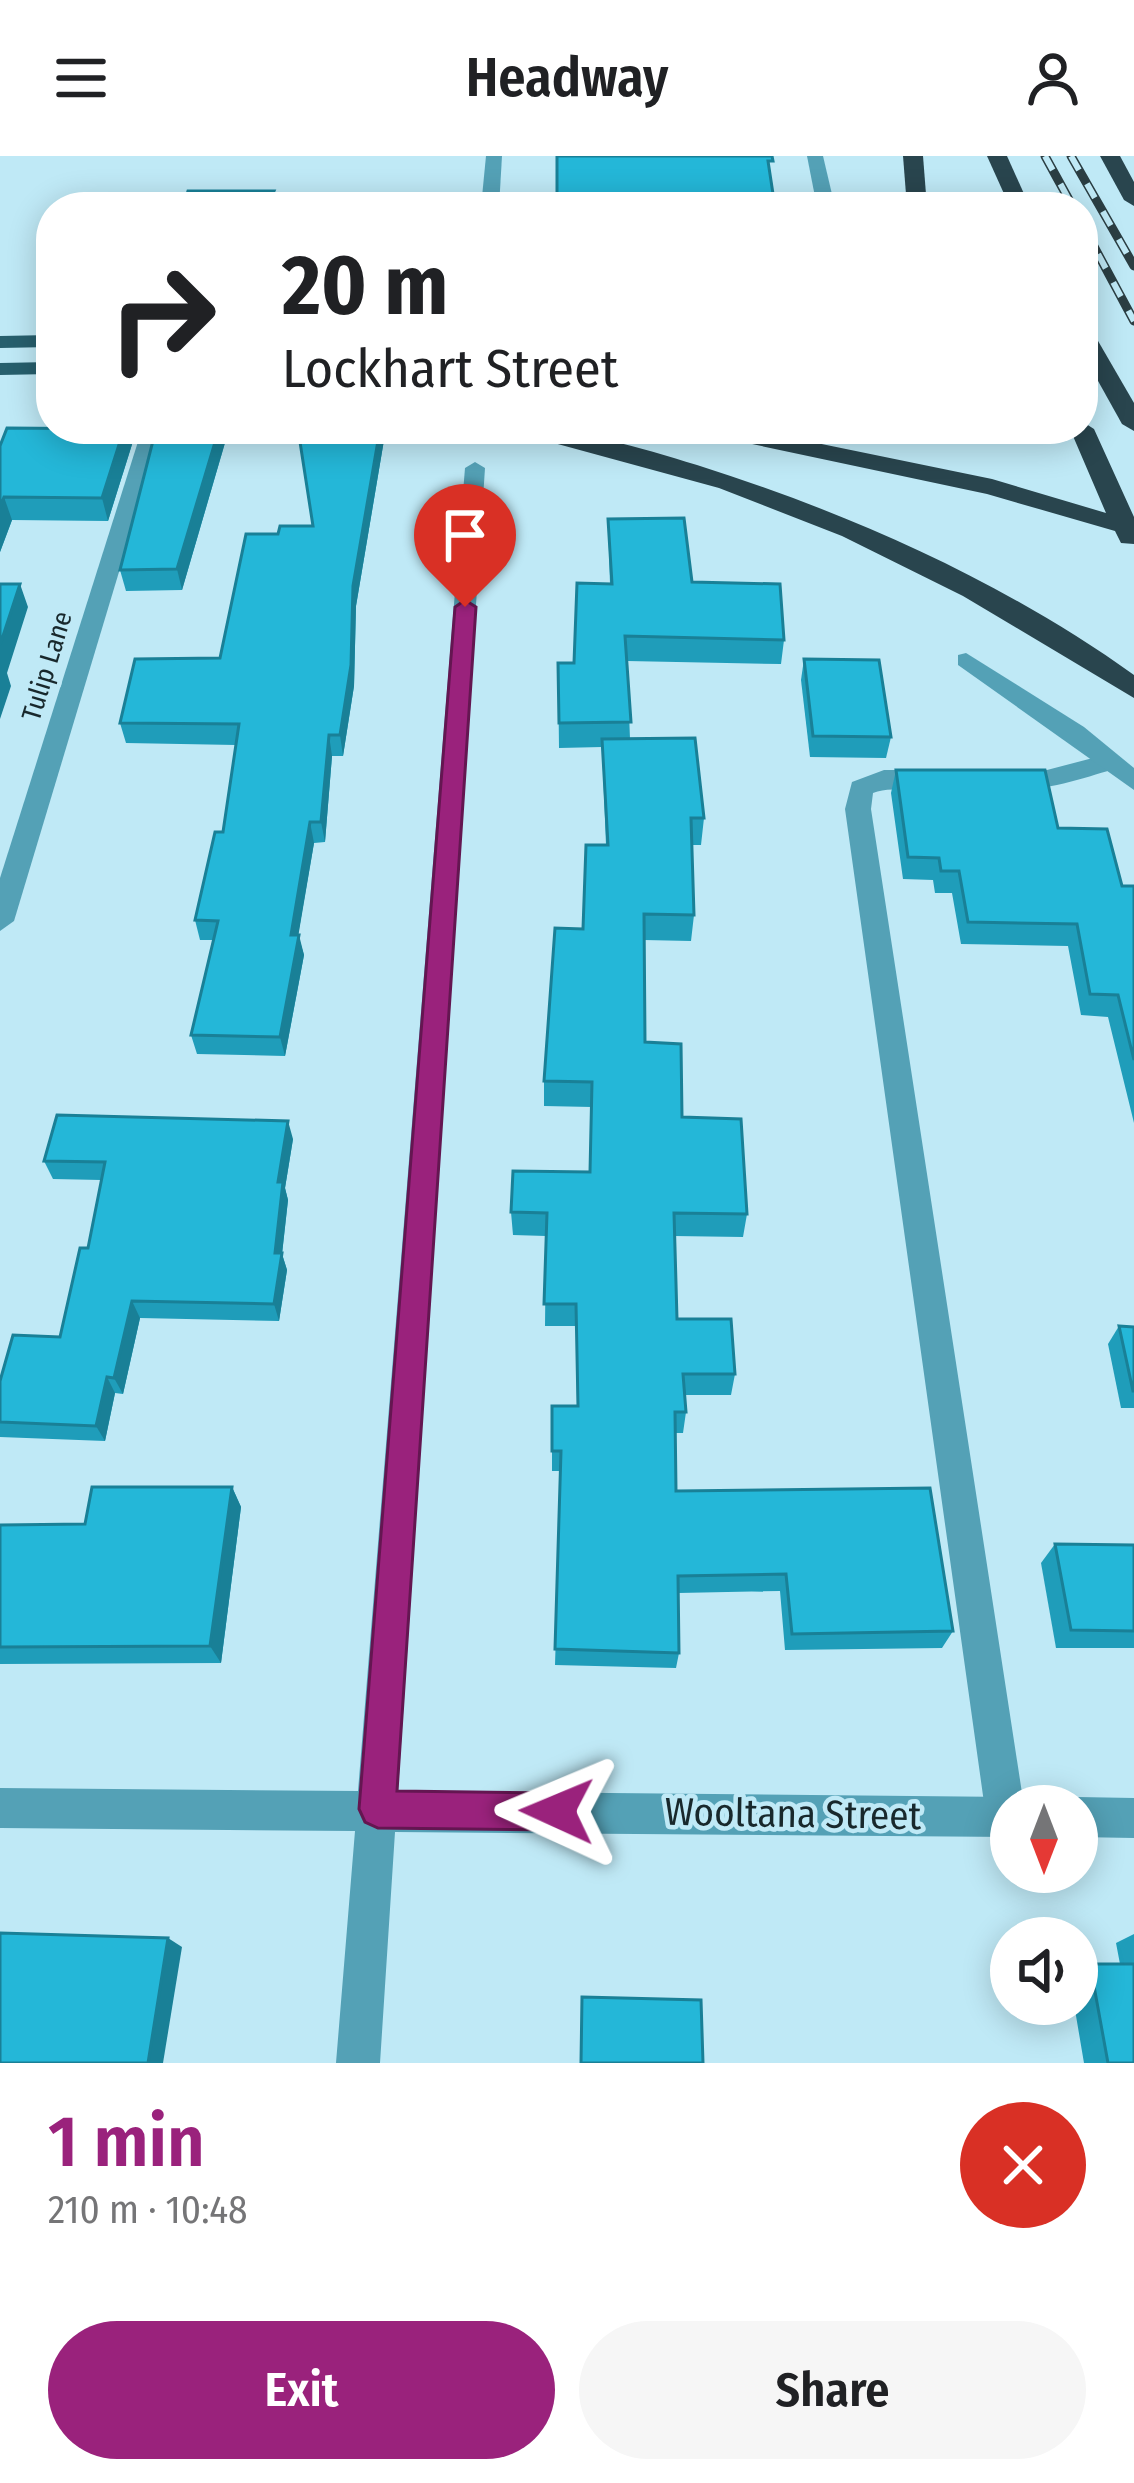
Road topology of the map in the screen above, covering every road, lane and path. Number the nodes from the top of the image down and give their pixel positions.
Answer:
1 (494, 156) edge
2 (814, 156) edge
3 (913, 156) edge
4 (997, 156) edge
5 (1110, 156) edge
6 (491, 192) edge
7 (822, 192) edge
8 (916, 192) edge
9 (1012, 192) edge
10 (1134, 200) edge
11 (36, 341) edge
12 (0, 342) edge
13 (1098, 360) edge
14 (36, 368) edge
15 (0, 369) edge
16 (1134, 424) edge
17 (147, 444) edge
18 (591, 444) edge
19 (789, 444) edge
20 (1089, 444) edge
21 (476, 468) dead end
22 (1134, 529) edge
23 (1134, 546) edge
24 (966, 660) dead end
25 (1134, 688) edge
26 (1123, 771) edge
27 (0, 921) edge
28 (1003, 1785) edge
29 (0, 1808) edge
30 (378, 1809) junction
31 (990, 1817) edge
32 (1098, 1817) edge
33 (1134, 1818) edge
34 (358, 2063) edge

1 - 6 street
2 - 7 street
3 - 8 highway
4 - 9 highway
5 - 10 highway
11 - 12 main road
13 - 16 highway
14 - 15 main road
17 - 27 street, Tulip Lane
18 - 25 highway
19 - 22 highway
20 - 23 highway
21 - 30 street
24 - 26 street
26 - 28 street
29 - 30 street, Wooltana Street
30 - 31 street, Wooltana Street
30 - 34 street
32 - 33 street

